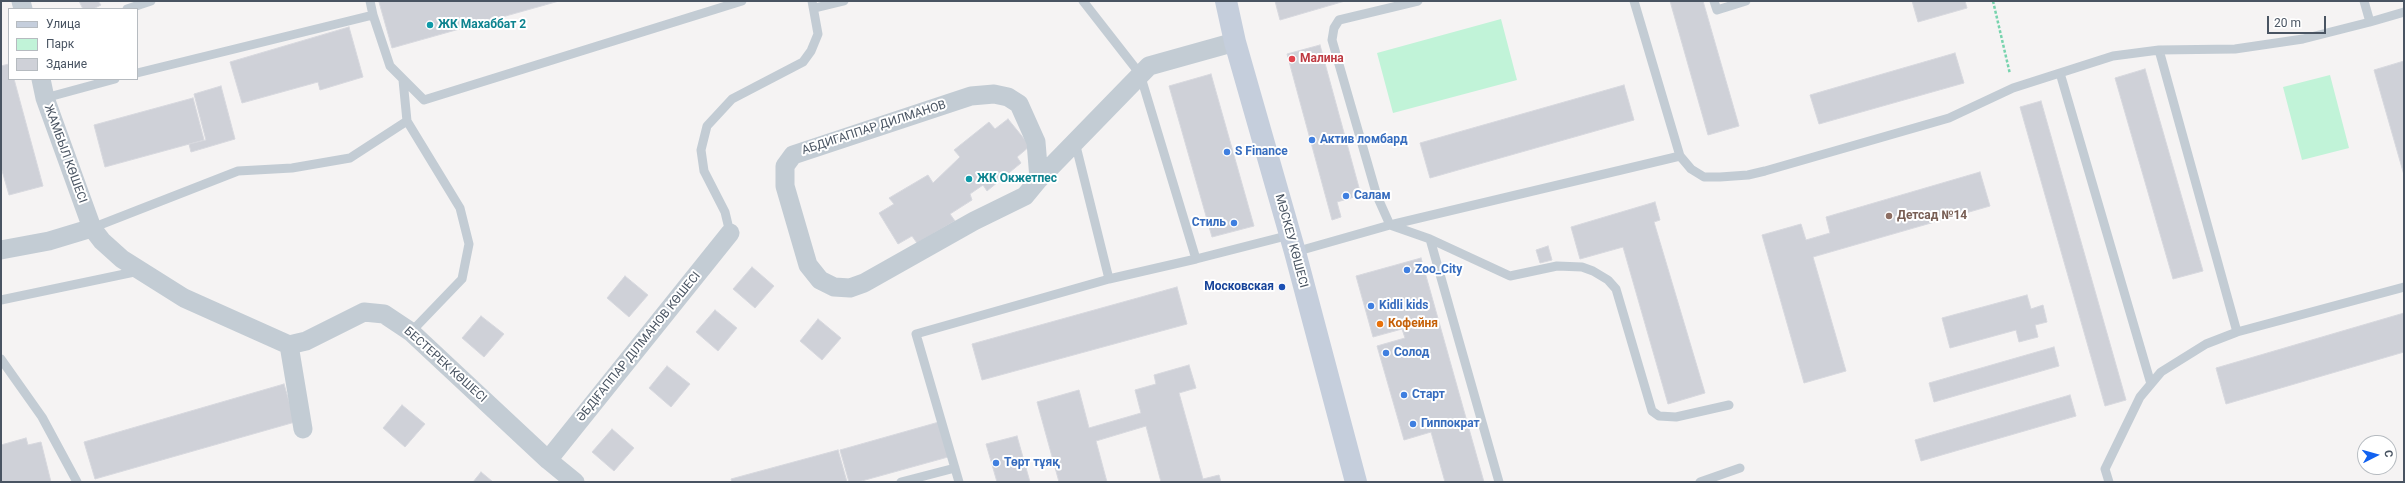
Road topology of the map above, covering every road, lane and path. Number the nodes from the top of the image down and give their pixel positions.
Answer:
1 (151, 1) edge
2 (370, 1) edge
3 (742, 1) edge
4 (844, 1) edge
5 (1083, 1) edge
6 (1226, 1) edge
7 (1418, 1) edge
8 (1634, 1) edge
9 (1714, 1) edge
10 (1746, 1) edge
11 (1993, 1) edge
12 (2364, 1) edge
13 (814, 4) edge
14 (130, 8) edge
15 (2404, 12) edge
16 (372, 15) junction
17 (2370, 22) junction
18 (1235, 42) junction
19 (2159, 50) junction
20 (138, 73) edge
21 (2060, 73) junction
22 (1140, 74) junction
23 (41, 80) edge
24 (111, 80) edge
25 (403, 80) junction
26 (2013, 88) junction
27 (45, 98) junction
28 (407, 120) junction
29 (1075, 142) junction
30 (1680, 156) junction
31 (1039, 179) junction
32 (1390, 225) junction
33 (92, 228) junction
34 (730, 233) joint
35 (1430, 239) junction
36 (1292, 243) junction
37 (1, 250) edge
38 (1196, 259) junction
39 (140, 271) junction
40 (1109, 279) junction
41 (2404, 287) edge
42 (1, 300) edge
43 (411, 332) junction
44 (2237, 332) junction
45 (289, 345) junction
46 (1, 359) edge
47 (2151, 384) junction
48 (1730, 405) dead end
49 (303, 429) dead end
50 (548, 460) junction
51 (955, 468) junction
52 (1740, 468) dead end
53 (77, 482) edge
54 (575, 482) edge
55 (902, 482) edge
56 (959, 482) edge
57 (1356, 482) edge
58 (1499, 482) edge
59 (1700, 482) edge
60 (2109, 482) edge

1 - 14 lane
2 - 16 lane
3 - 25 lane
4 - 13 lane
5 - 22 lane
6 - 18 street, МӘСКЕУ КӨШЕСІ
7 - 32 lane
8 - 30 lane
9 - 10 lane
11 - 26 path
12 - 17 lane
13 - 34 lane
15 - 17 lane
16 - 20 lane
16 - 25 lane
17 - 19 lane
18 - 22 street
18 - 36 street, МӘСКЕУ КӨШЕСІ
19 - 21 lane
19 - 44 lane
21 - 26 lane
21 - 47 lane
22 - 29 street
22 - 38 lane
23 - 27 street, ЖАМБЫЛ КӨШЕСІ
24 - 27 lane
25 - 28 lane
26 - 30 lane
27 - 33 street, ЖАМБЫЛ КӨШЕСІ
28 - 33 lane
28 - 43 lane
29 - 31 street
29 - 40 lane
30 - 32 lane
31 - 31 street, АБДИГАППАР ДИЛМАНОВ
32 - 35 lane
32 - 36 lane
33 - 37 street
33 - 39 street
34 - 50 street, ӘБДІҒАППАР ДІЛМАНОВ КӨШЕСІ
35 - 48 lane
35 - 58 lane
36 - 38 lane
36 - 57 street, МӘСКЕУ КӨШЕСІ
38 - 40 lane
39 - 42 lane
39 - 45 street
40 - 51 lane
41 - 44 lane
43 - 45 street, БЕСТЕРЕК КӨШЕСІ
43 - 50 street, БЕСТЕРЕК КӨШЕСІ
44 - 47 lane
45 - 49 street
46 - 53 lane
47 - 60 lane
50 - 54 street, БЕСТЕРЕК КӨШЕСІ
51 - 55 lane
51 - 56 lane
52 - 59 lane

